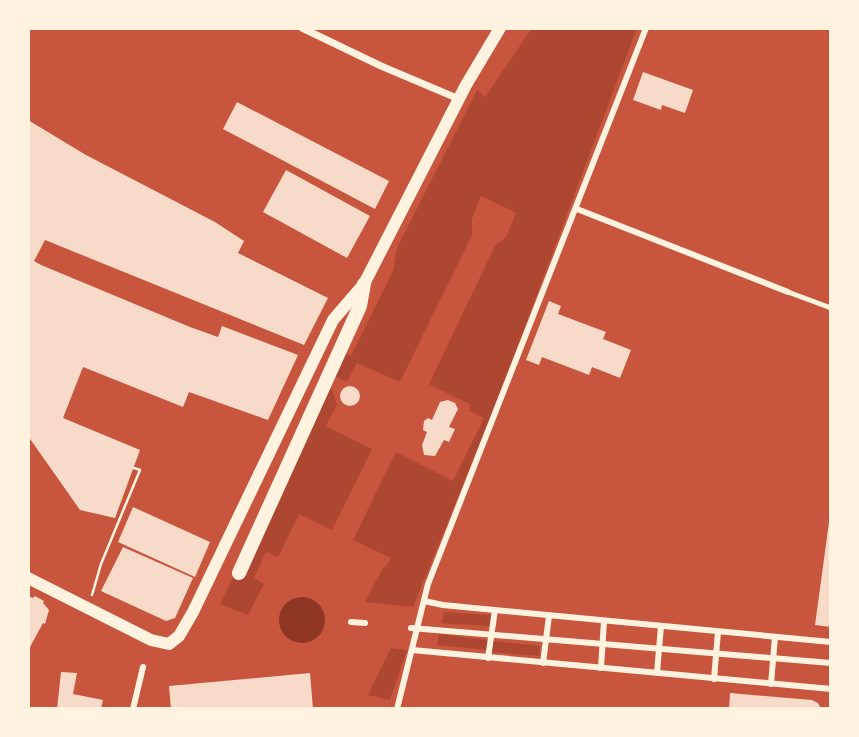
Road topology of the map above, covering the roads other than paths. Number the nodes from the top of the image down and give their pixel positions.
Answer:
1 (302, 28) edge
2 (500, 28) edge
3 (646, 28) edge
4 (459, 99) junction
5 (577, 209) junction
6 (364, 284) junction
7 (788, 292) joint
8 (831, 308) edge
9 (239, 573) dead end
10 (28, 578) edge
11 (424, 601) junction
12 (495, 610) junction
13 (549, 616) junction
14 (604, 621) junction
15 (351, 622) dead end
16 (365, 623) dead end
17 (661, 626) junction
18 (414, 628) junction
19 (718, 632) junction
20 (492, 634) junction
21 (775, 637) junction
22 (547, 638) junction
23 (831, 642) edge
24 (604, 643) junction
25 (660, 648) junction
26 (412, 650) junction
27 (717, 653) junction
28 (488, 658) junction
29 (774, 658) junction
30 (543, 663) junction
31 (831, 663) edge
32 (142, 667) dead end
33 (601, 668) junction
34 (657, 673) junction
35 (714, 678) junction
36 (771, 684) junction
37 (831, 690) edge
38 (133, 709) edge
39 (397, 709) edge

1 - 4 street
2 - 4 street
3 - 5 street
4 - 6 street
5 - 7 street
5 - 11 street
6 - 9 main road
6 - 10 street
7 - 8 lane
11 - 12 street
11 - 18 street
12 - 13 street
12 - 20 street
13 - 14 street
13 - 22 street
14 - 17 street
14 - 24 street
15 - 16 street
17 - 19 street
17 - 25 street
18 - 20 street
18 - 26 street
19 - 21 street
19 - 27 street
20 - 22 street
20 - 28 street
21 - 23 street
21 - 29 street
22 - 24 street
22 - 30 street
24 - 25 street
24 - 33 street
25 - 27 street
25 - 34 street
26 - 28 street
26 - 39 street
27 - 29 street
27 - 35 street
28 - 30 street
29 - 31 street
29 - 36 street
30 - 33 street
32 - 38 street
33 - 34 street
34 - 35 street
35 - 36 street
36 - 37 street

